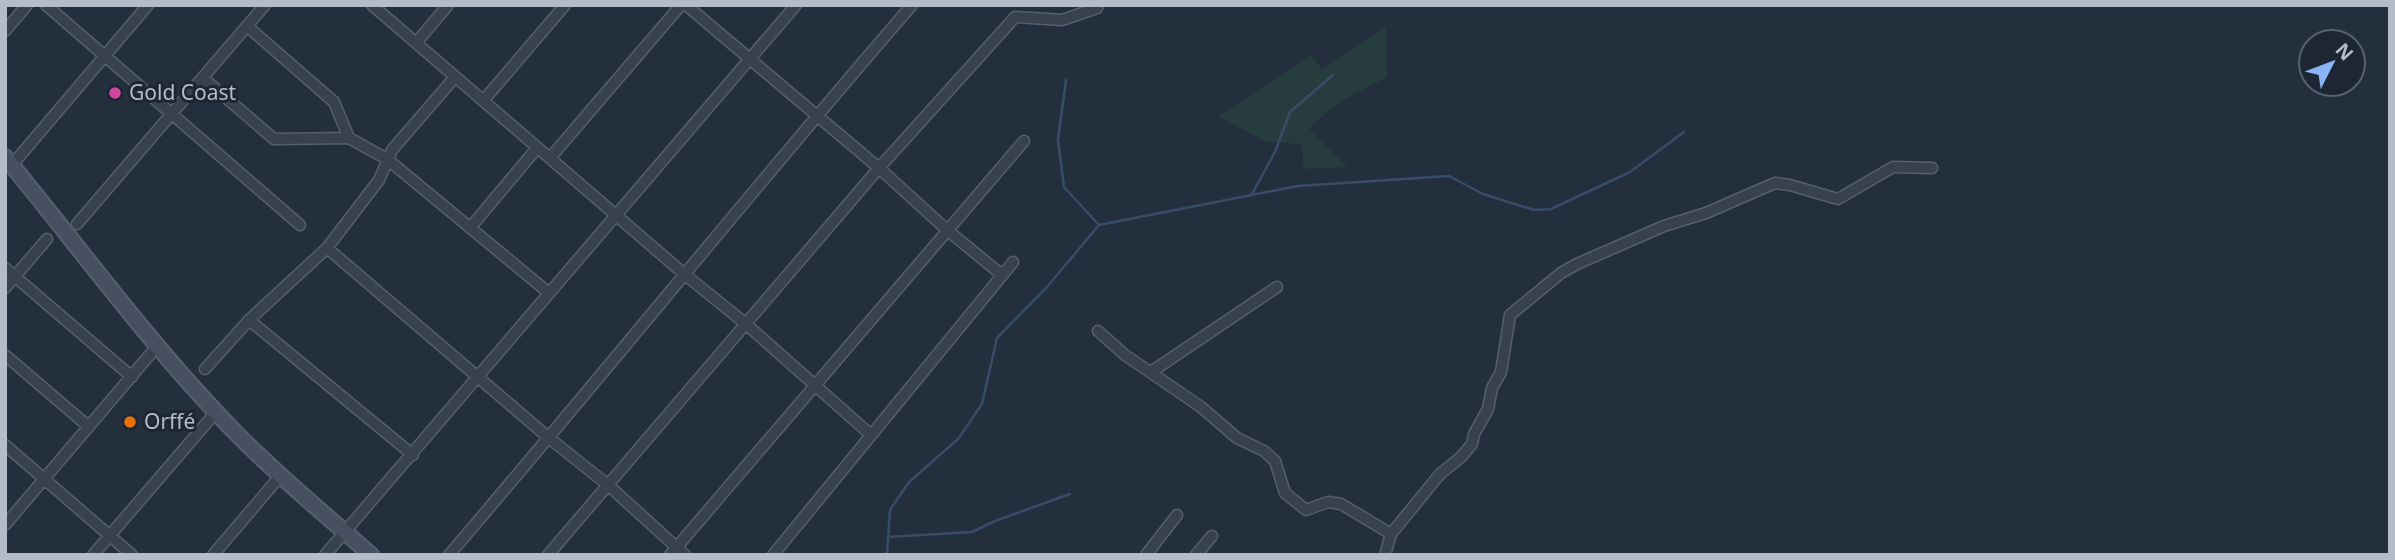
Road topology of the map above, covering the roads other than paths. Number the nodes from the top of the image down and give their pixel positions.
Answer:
1 (27, 5) edge
2 (46, 5) edge
3 (148, 5) edge
4 (265, 5) edge
5 (372, 5) edge
6 (448, 5) edge
7 (565, 5) edge
8 (683, 5) edge
9 (796, 5) edge
10 (912, 5) edge
11 (1098, 5) edge
12 (247, 26) junction
13 (5, 31) edge
14 (416, 43) junction
15 (105, 56) junction
16 (749, 60) junction
17 (455, 77) junction
18 (203, 78) junction
19 (483, 101) junction
20 (172, 114) junction
21 (817, 115) junction
22 (349, 138) junction
23 (1024, 141) dead end
24 (537, 148) junction
25 (387, 159) junction
26 (550, 159) junction
27 (8, 161) edge
28 (879, 168) junction
29 (1932, 168) dead end
30 (616, 215) junction
31 (77, 224) dead end
32 (300, 225) dead end
33 (470, 228) junction
34 (947, 230) junction
35 (47, 239) dead end
36 (327, 248) junction
37 (1013, 262) dead end
38 (5, 268) edge
39 (683, 273) junction
40 (1002, 275) junction
41 (15, 277) junction
42 (1277, 287) dead end
43 (5, 288) edge
44 (549, 293) junction
45 (249, 320) junction
46 (747, 324) junction
47 (1098, 331) dead end
48 (158, 345) junction
49 (5, 355) edge
50 (205, 369) dead end
51 (1151, 372) junction
52 (132, 377) junction
53 (477, 377) junction
54 (815, 386) junction
55 (216, 412) junction
56 (89, 427) junction
57 (871, 435) junction
58 (549, 438) junction
59 (5, 445) edge
60 (413, 455) junction
61 (281, 475) junction
62 (44, 479) junction
63 (608, 485) junction
64 (1177, 515) dead end
65 (5, 525) edge
66 (345, 532) junction
67 (1391, 534) junction
68 (110, 535) junction
69 (1212, 536) dead end
70 (677, 552) edge
71 (93, 555) edge
72 (132, 555) edge
73 (213, 555) edge
74 (325, 555) edge
75 (371, 555) edge
76 (449, 555) edge
77 (548, 555) edge
78 (773, 555) edge
79 (1146, 555) edge
80 (1196, 555) edge
81 (1385, 555) edge

1 - 13 street
2 - 15 street
3 - 15 street
4 - 12 street
5 - 14 street
6 - 14 street
7 - 19 street
8 - 16 street
8 - 26 street
9 - 16 street
10 - 21 street
11 - 28 street
12 - 18 street
12 - 22 street
14 - 17 street
15 - 20 street
15 - 27 street
16 - 21 street
16 - 30 street
17 - 19 street
17 - 25 street
18 - 20 street
18 - 22 street
19 - 24 street
20 - 31 street
20 - 32 street
21 - 28 street
21 - 39 street
22 - 25 street
23 - 34 street
24 - 26 street
24 - 33 street
25 - 33 street
25 - 36 street
26 - 30 street
27 - 48 main road
28 - 34 street
28 - 46 street
29 - 67 street
30 - 39 street
30 - 44 street
33 - 44 street
34 - 40 street
34 - 54 street
35 - 41 street
36 - 45 street
36 - 53 street
37 - 40 street
38 - 41 street
39 - 46 street
39 - 58 street
40 - 57 street
41 - 43 street
41 - 52 street
42 - 51 street
44 - 53 street
45 - 50 street
45 - 60 street
46 - 54 street
46 - 63 street
47 - 51 street
48 - 52 street
48 - 55 main road
49 - 56 street
51 - 67 street
52 - 56 street
53 - 58 street
53 - 60 street
54 - 57 street
54 - 70 street
55 - 61 main road
55 - 68 street
56 - 62 street
57 - 78 street
58 - 63 street
58 - 76 street
59 - 62 street
60 - 66 street
61 - 66 main road
61 - 73 street
62 - 65 street
62 - 68 street
63 - 70 street
63 - 77 street
64 - 79 street
66 - 74 street
66 - 75 main road
67 - 81 street
68 - 71 street
68 - 72 street
69 - 80 street

